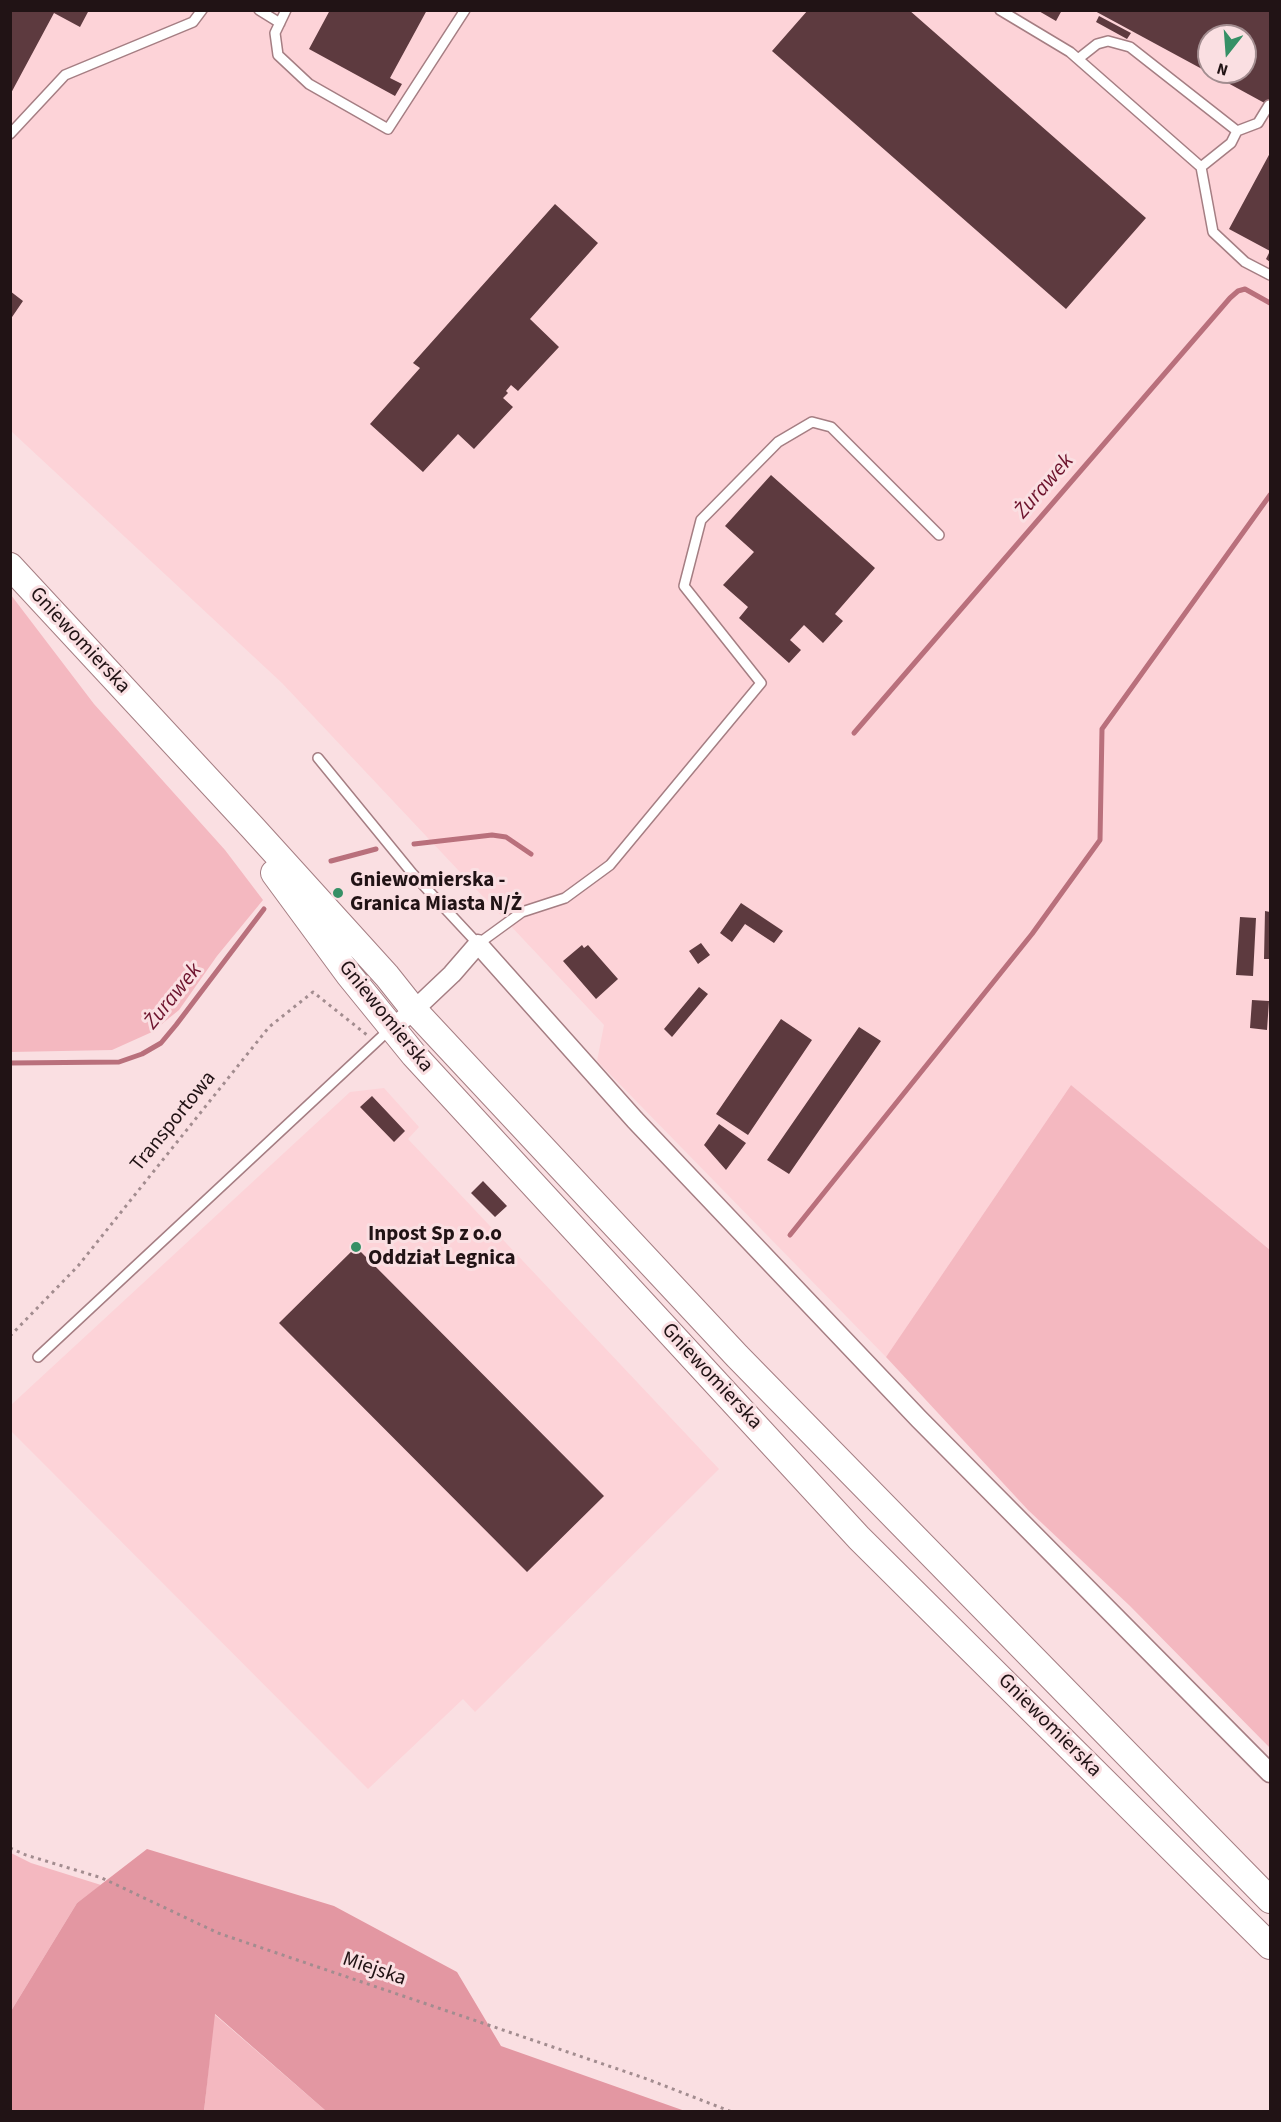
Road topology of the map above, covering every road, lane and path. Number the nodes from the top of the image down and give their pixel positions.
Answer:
1 (202, 10) edge
2 (259, 10) edge
3 (286, 10) edge
4 (465, 10) edge
5 (1000, 10) edge
6 (280, 23) junction
7 (1078, 59) junction
8 (1269, 105) dead end
9 (1237, 131) junction
10 (10, 134) edge
11 (1201, 167) junction
12 (1270, 275) edge
13 (939, 535) dead end
14 (10, 567) edge
15 (318, 758) dead end
16 (197, 769) junction
17 (478, 944) junction
18 (414, 1010) junction
19 (383, 1035) junction
20 (10, 1336) edge
21 (39, 1357) dead end
22 (1270, 1773) edge
23 (10, 1848) edge
24 (1270, 1900) edge
25 (1270, 1946) edge
26 (732, 2112) edge

1 - 10 lane
2 - 6 lane
3 - 6 lane
4 - 6 lane
5 - 7 lane
7 - 9 lane
7 - 11 lane
8 - 9 lane
9 - 11 lane
11 - 12 lane
13 - 17 lane
14 - 16 street, Gniewomierska
15 - 17 lane
16 - 18 street, Gniewomierska
16 - 19 street, Gniewomierska
17 - 18 street
17 - 22 street
18 - 19 street
18 - 24 street, Gniewomierska
19 - 20 path, Transportowa
19 - 21 lane
19 - 25 street, Gniewomierska
23 - 26 path, Miejska

